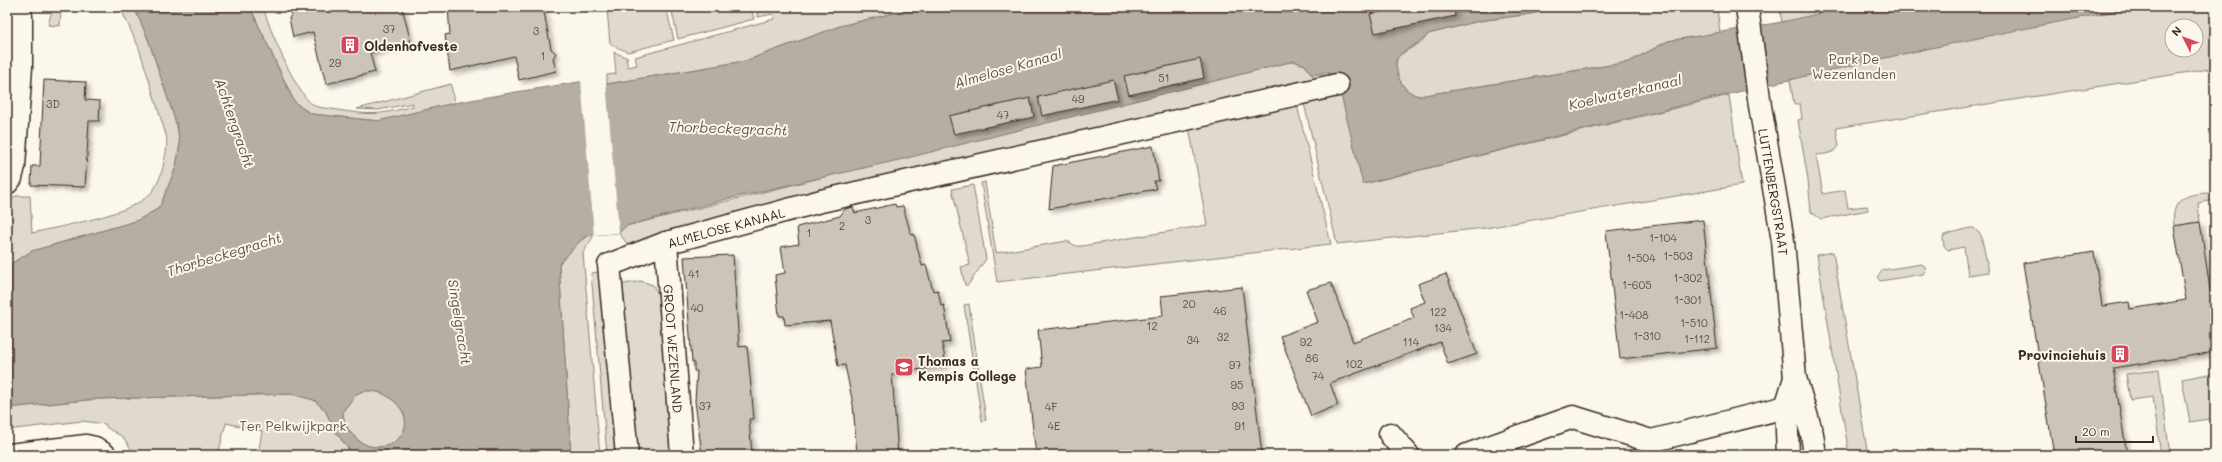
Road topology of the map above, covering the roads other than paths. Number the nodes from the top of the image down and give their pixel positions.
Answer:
1 (18, 7) edge
2 (1749, 15) edge
3 (1337, 86) dead end
4 (7, 182) edge
5 (666, 243) junction
6 (1795, 378) junction
7 (1786, 407) junction
8 (1390, 434) dead end
9 (9, 455) edge
10 (105, 455) edge
11 (627, 455) edge
12 (682, 455) edge
13 (1408, 455) edge
14 (1467, 455) edge
15 (1788, 455) edge
16 (1816, 455) edge

1 - 4 street
2 - 6 street, LUTTENBERGSTRAAT
3 - 5 street, ALMELOSE KANAAL
5 - 11 street, ALMELOSE KANAAL
5 - 12 street, GROOT WEZENLAND
6 - 7 street, LUTTENBERGSTRAAT
6 - 16 street, LUTTENBERGSTRAAT
7 - 14 street
7 - 15 street, LUTTENBERGSTRAAT
8 - 13 street
9 - 10 street

